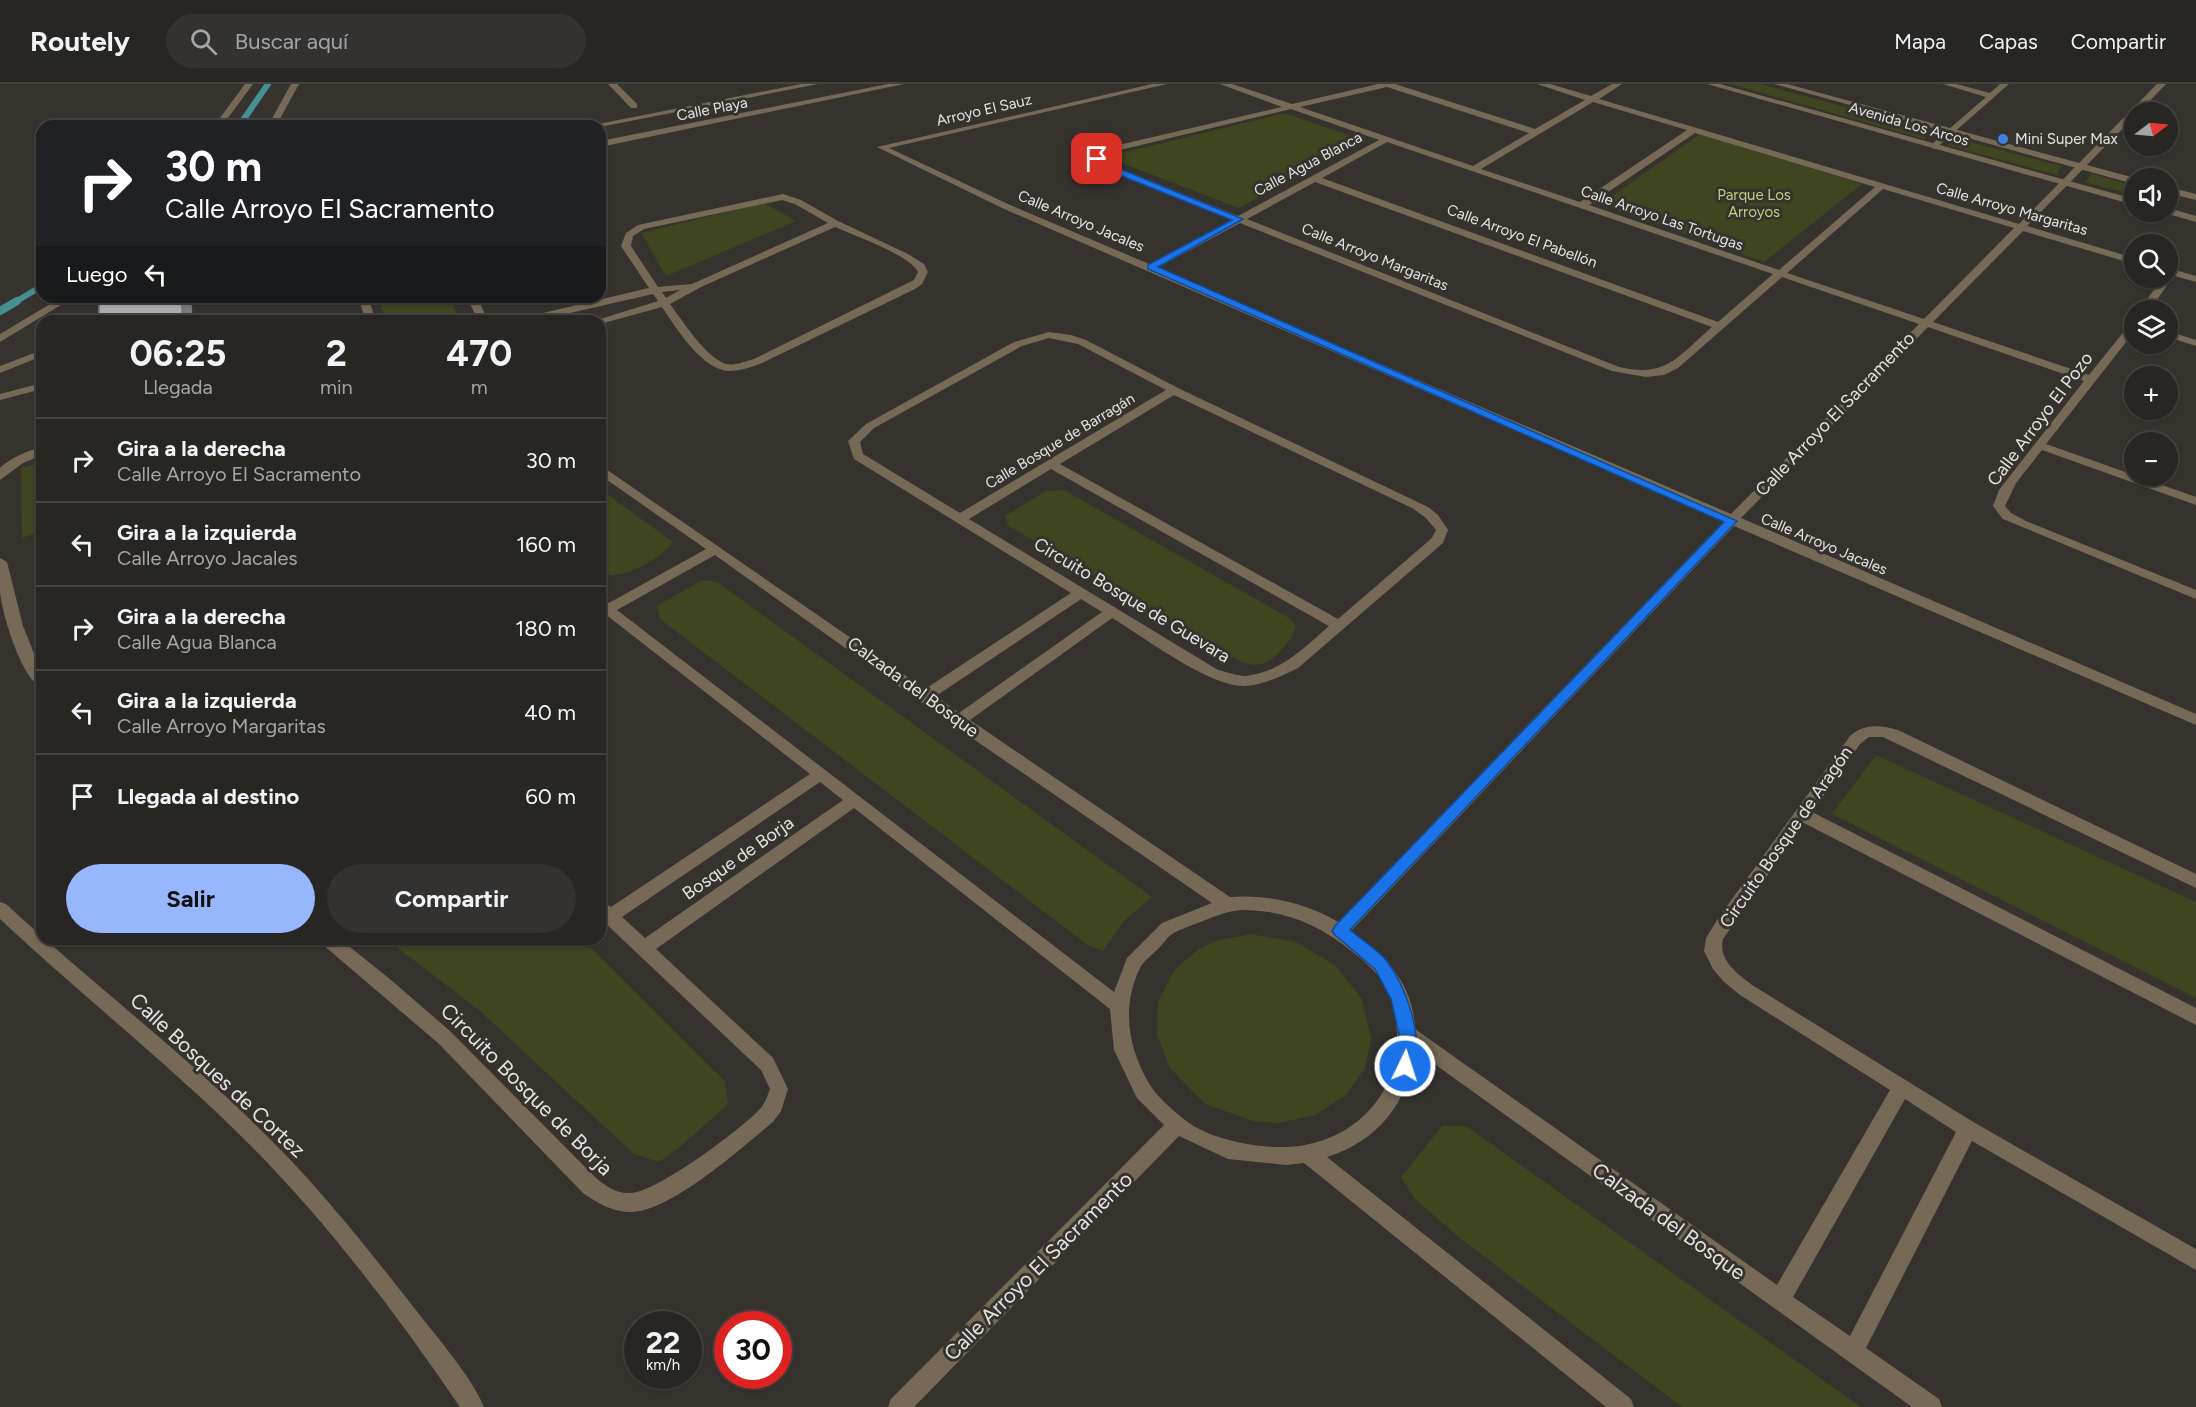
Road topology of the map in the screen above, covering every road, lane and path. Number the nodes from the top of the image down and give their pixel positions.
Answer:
1 (249, 84) edge
2 (295, 84) edge
3 (612, 84) edge
4 (814, 84) edge
5 (900, 84) edge
6 (1163, 84) edge
7 (1224, 84) edge
8 (1388, 84) edge
9 (1541, 84) edge
10 (1618, 84) edge
11 (1711, 84) edge
12 (1778, 84) edge
13 (1947, 84) edge
14 (2005, 84) edge
15 (2162, 84) edge
16 (1993, 96) junction
17 (1594, 99) junction
18 (634, 106) dead end
19 (1293, 108) junction
20 (222, 120) edge
21 (275, 120) edge
22 (606, 123) edge
23 (1693, 130) junction
24 (1952, 131) junction
25 (1536, 132) junction
26 (1385, 140) junction
27 (606, 143) edge
28 (1935, 146) junction
29 (881, 147) joint
30 (2079, 166) junction
31 (1472, 170) junction
32 (1314, 178) junction
33 (2124, 178) edge
34 (2064, 182) junction
35 (1881, 186) junction
36 (2178, 192) edge
37 (2196, 197) edge
38 (2124, 199) edge
39 (1581, 206) junction
40 (2178, 214) edge
41 (1239, 219) junction
42 (2196, 219) edge
43 (835, 223) junction
44 (2021, 227) junction
45 (2124, 258) edge
46 (1151, 267) junction
47 (1779, 274) junction
48 (2178, 276) edge
49 (2196, 279) edge
50 (697, 285) junction
51 (655, 290) junction
52 (606, 301) edge
53 (59, 303) edge
54 (599, 303) edge
55 (664, 303) junction
56 (39, 315) edge
57 (548, 315) edge
58 (36, 317) edge
59 (606, 319) edge
60 (1924, 322) junction
61 (1718, 326) junction
62 (2178, 337) edge
63 (2124, 338) edge
64 (0, 339) edge
65 (2196, 343) edge
66 (36, 355) edge
67 (0, 370) edge
68 (2090, 379) junction
69 (36, 388) edge
70 (1174, 390) junction
71 (0, 398) edge
72 (2039, 446) junction
73 (36, 453) edge
74 (1051, 464) junction
75 (606, 473) edge
76 (0, 476) edge
77 (2196, 501) edge
78 (961, 518) junction
79 (1731, 521) junction
80 (716, 549) junction
81 (0, 562) edge
82 (1082, 592) junction
83 (2196, 595) edge
84 (606, 605) edge
85 (606, 608) edge
86 (1113, 611) junction
87 (1338, 626) junction
88 (36, 674) edge
89 (925, 696) junction
90 (2196, 720) edge
91 (958, 721) junction
92 (821, 774) junction
93 (854, 800) junction
94 (1801, 814) junction
95 (2196, 881) edge
96 (1228, 905) junction
97 (0, 909) edge
98 (606, 911) edge
99 (606, 913) edge
100 (1340, 931) junction
101 (36, 944) edge
102 (37, 945) edge
103 (336, 945) edge
104 (644, 948) junction
105 (1118, 1005) junction
106 (2196, 1017) edge
107 (1407, 1034) junction
108 (1901, 1088) junction
109 (1176, 1126) junction
110 (1968, 1129) junction
111 (1308, 1155) junction
112 (2196, 1260) edge
113 (1780, 1300) junction
114 (1853, 1352) junction
115 (473, 1407) edge
116 (899, 1407) edge
117 (1623, 1407) edge
118 (1931, 1407) edge

1 - 20 street
2 - 21 street
3 - 18 street
4 - 22 street, Calle Playa
5 - 27 street, Calle Playa
6 - 29 street, Arroyo El Sauz
7 - 19 street, Calle Arroyo Las Tortugas
8 - 19 street, Calle Arroyo Margaritas
8 - 25 street
9 - 17 street, Calle Arroyo Margaritas
10 - 17 street
11 - 28 street, Avenida Los Arcos
12 - 24 street, Avenida Los Arcos
13 - 16 street
14 - 16 street
15 - 30 street, Calle Arroyo El Sacramento
16 - 24 street
17 - 23 street, Calle Arroyo Margaritas
17 - 25 street
19 - 26 street, Calle Arroyo Las Tortugas
19 - 41 street, Calle Arroyo Margaritas
23 - 35 street, Calle Arroyo Margaritas
23 - 39 street
24 - 28 street
24 - 30 street, Avenida Los Arcos
25 - 31 street
26 - 31 street, Calle Arroyo Las Tortugas
26 - 32 street, Calle Agua Blanca
28 - 34 street, Avenida Los Arcos
29 - 46 street, Calle Arroyo Jacales
30 - 33 street, Avenida Los Arcos
30 - 34 street, Calle Arroyo El Sacramento
31 - 39 street, Calle Arroyo Las Tortugas
32 - 41 street, Calle Agua Blanca
32 - 61 street, Calle Arroyo El Pabellón
34 - 38 street, Avenida Los Arcos
34 - 44 street, Calle Arroyo El Sacramento
35 - 44 street, Calle Arroyo Margaritas
35 - 47 street, Calle Arroyo Margaritas
36 - 37 street
39 - 47 street, Calle Arroyo Las Tortugas
40 - 42 street
41 - 46 street, Calle Agua Blanca
41 - 61 street, Calle Arroyo Margaritas
43 - 50 street
43 - 51 street
43 - 55 street
44 - 45 street, Calle Arroyo Margaritas
44 - 60 street, Calle Arroyo El Sacramento
46 - 79 street, Calle Arroyo Jacales
47 - 60 street, Calle Arroyo Las Tortugas
47 - 61 street, Calle Arroyo Margaritas
48 - 49 street
50 - 51 street
50 - 55 street
51 - 52 street
51 - 55 street
53 - 56 street
54 - 57 street
55 - 59 street
58 - 64 street
60 - 68 street, Calle Arroyo Las Tortugas
60 - 79 street, Calle Arroyo El Sacramento
62 - 65 street
63 - 68 street, Calle Arroyo El Pozo
66 - 67 lane
68 - 72 street, Calle Arroyo El Pozo
69 - 71 lane
70 - 74 street, Calle Bosque de Barragán
70 - 78 street, Circuito Bosque de Guevara
70 - 87 street, Circuito Bosque de Guevara
72 - 77 street
72 - 83 street, Calle Arroyo El Pozo
73 - 76 street
74 - 78 street, Calle Bosque de Barragán
74 - 87 street
75 - 80 street, Calzada del Bosque
78 - 82 street, Circuito Bosque de Guevara
79 - 90 street, Calle Arroyo Jacales
79 - 100 street, Calle Arroyo El Sacramento
80 - 84 street
80 - 89 street, Calzada del Bosque
81 - 88 street
82 - 86 street, Circuito Bosque de Guevara
82 - 89 street
85 - 92 street
86 - 87 street, Circuito Bosque de Guevara
86 - 91 street
89 - 91 street, Calzada del Bosque
91 - 96 street, Calzada del Bosque
92 - 93 street
92 - 98 street, Bosque de Borja
93 - 104 street, Bosque de Borja
93 - 105 street
94 - 95 street, Circuito Bosque de Aragón
94 - 106 street
94 - 108 street, Circuito Bosque de Aragón
96 - 100 street
96 - 105 street
97 - 101 street, Calle Bosques de Cortez
99 - 104 street, Circuito Bosque de Borja
100 - 107 street
102 - 115 street, Calle Bosques de Cortez
103 - 104 street, Circuito Bosque de Borja
105 - 109 street
107 - 111 street
107 - 113 street, Calzada del Bosque
108 - 110 street, Circuito Bosque de Aragón
108 - 113 street
109 - 111 street
109 - 116 street, Calle Arroyo El Sacramento
110 - 112 street, Circuito Bosque de Aragón
110 - 114 street
111 - 117 street
113 - 114 street, Calzada del Bosque
114 - 118 street, Calzada del Bosque

